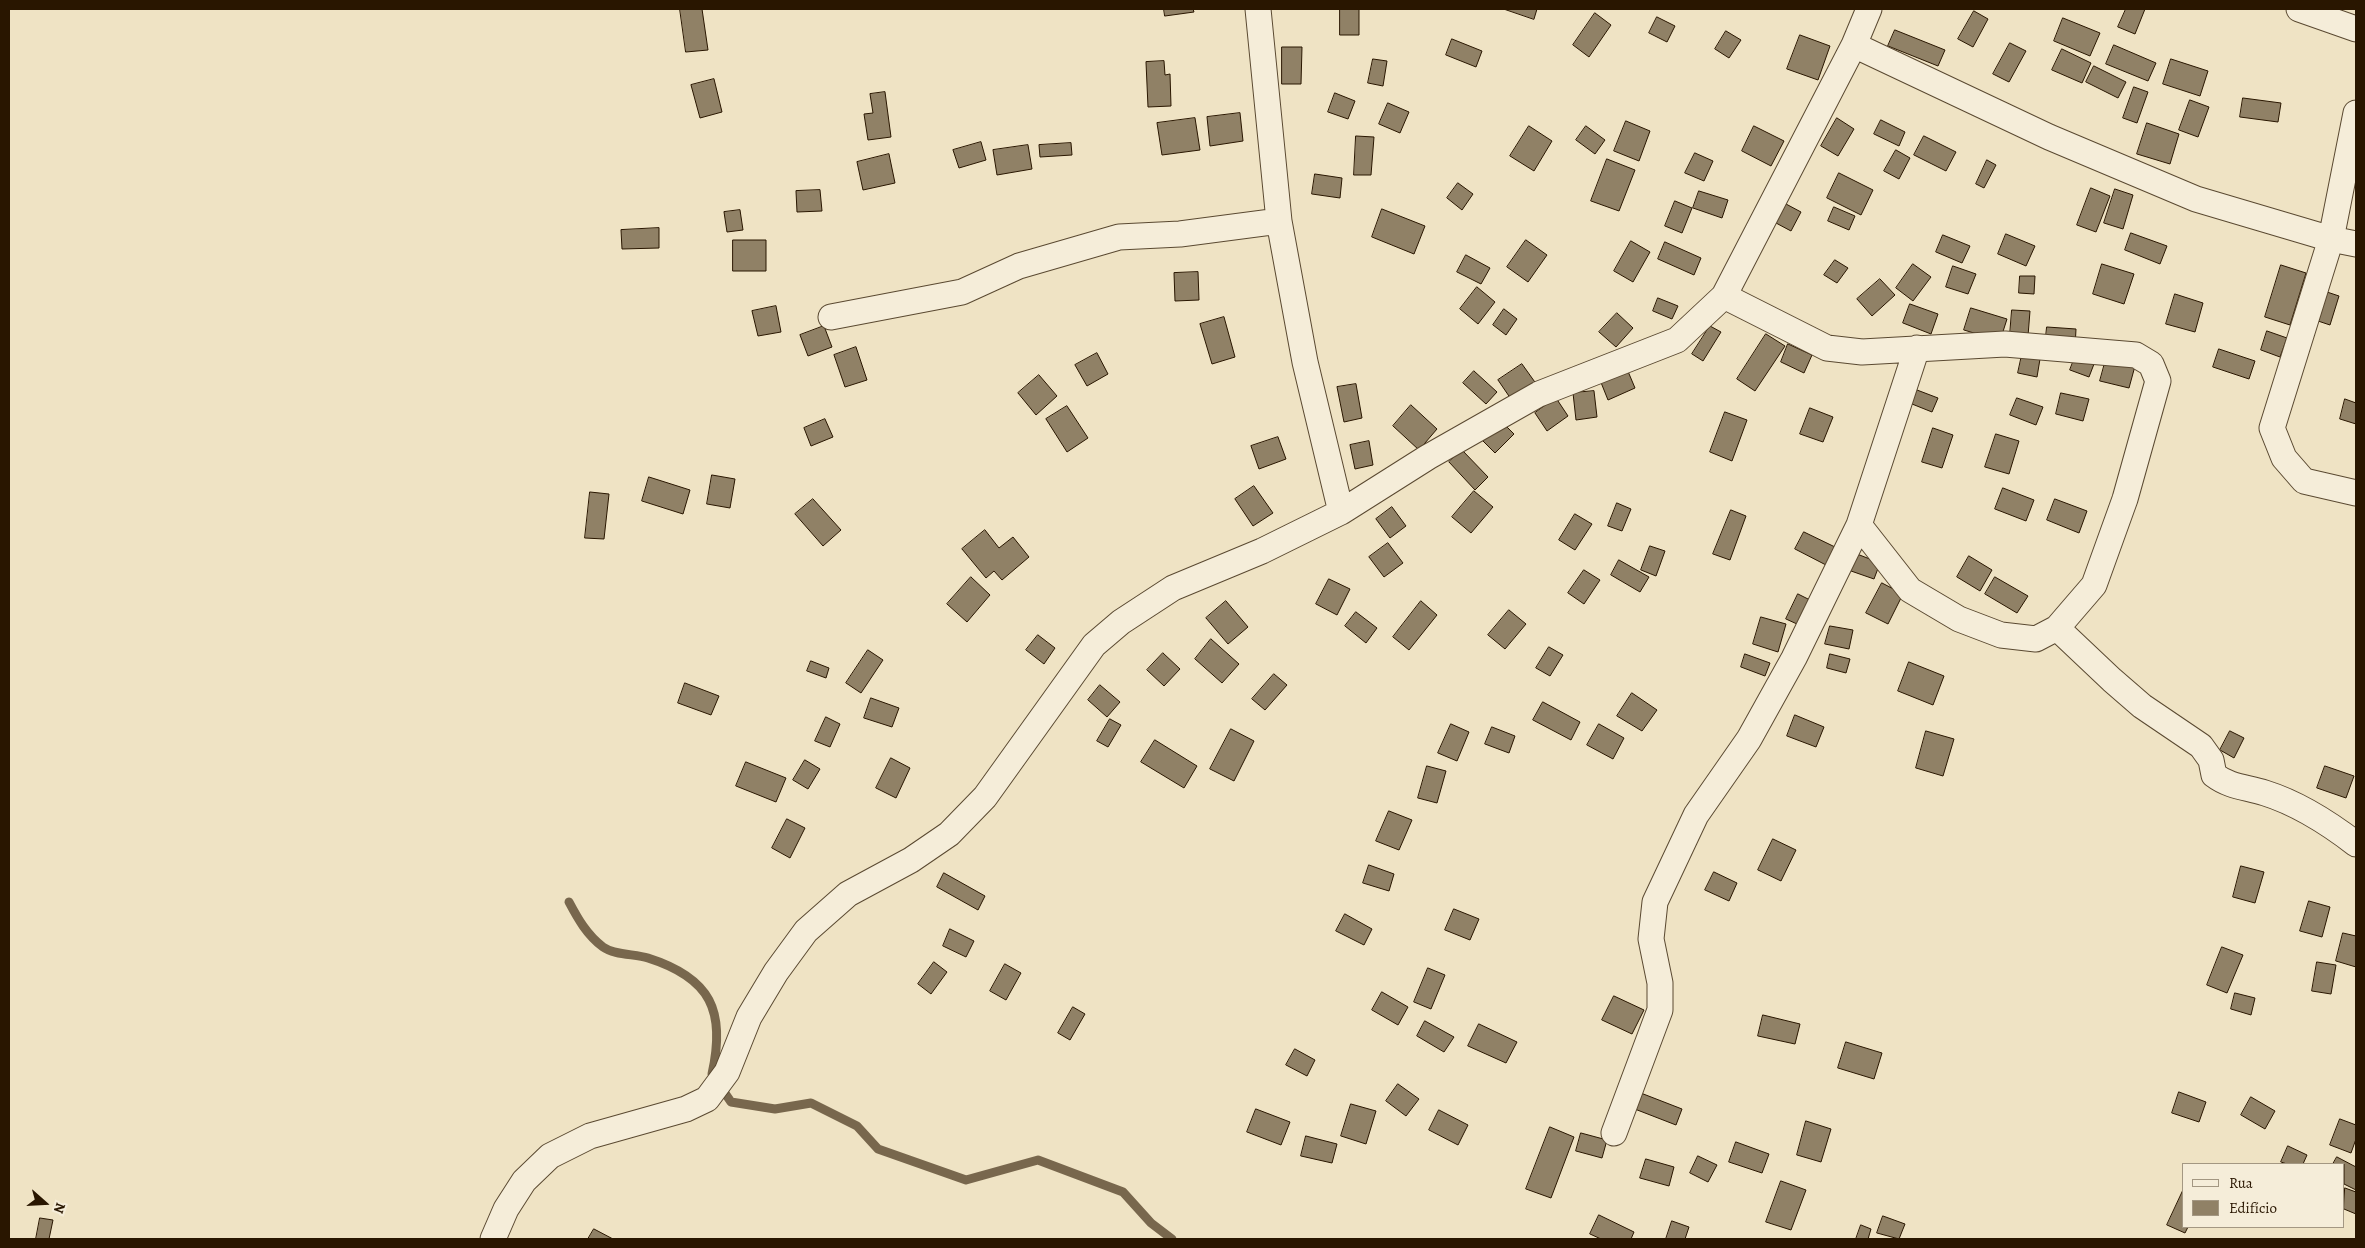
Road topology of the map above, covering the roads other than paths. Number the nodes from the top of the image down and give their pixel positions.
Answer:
1 (1258, 9) edge
2 (1869, 9) edge
3 (2299, 9) edge
4 (2356, 29) edge
5 (1854, 45) junction
6 (2356, 113) edge
7 (1280, 221) junction
8 (2331, 240) junction
9 (2356, 244) edge
10 (1724, 296) junction
11 (831, 317) dead end
12 (1917, 348) junction
13 (2356, 493) edge
14 (1341, 512) junction
15 (1859, 525) junction
16 (2057, 628) junction
17 (2356, 844) edge
18 (1614, 1133) dead end
19 (493, 1239) edge

1 - 7 street
2 - 5 street
3 - 4 street
5 - 8 street
5 - 10 street
6 - 8 street
7 - 11 street
7 - 14 street
8 - 9 street
8 - 13 street
10 - 12 street
10 - 14 street
12 - 15 street
12 - 16 street
14 - 19 street
15 - 16 street
15 - 18 street
16 - 17 street

